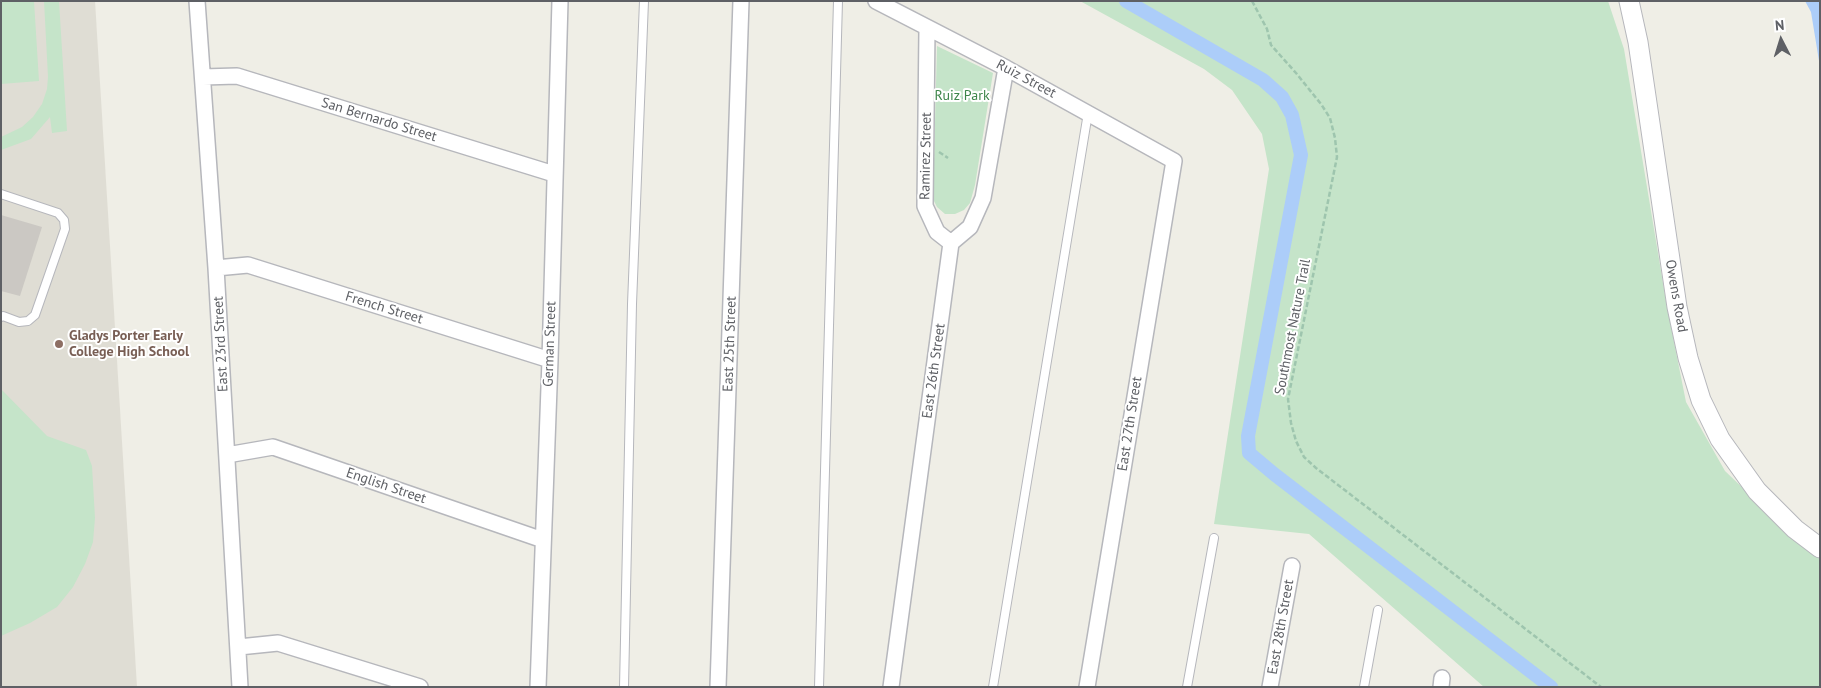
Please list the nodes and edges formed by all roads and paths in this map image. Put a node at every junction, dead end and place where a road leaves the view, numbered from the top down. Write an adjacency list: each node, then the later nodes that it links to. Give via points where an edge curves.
1 (197, 1): 11 (street, East 23rd Street)
2 (560, 1): 16 (street, German Street)
3 (644, 1): 32 (lane, via 632,304)
4 (742, 1): 33 (street, East 25th Street)
5 (838, 1): 34 (lane)
6 (876, 1): 9 (street, Ruiz Street)
7 (1252, 1): 41 (path, Southmost Nature Trail, via 1267,29 1271,45 1322,104 1335,138 1337,157 1288,399 1291,423 1304,457)
8 (1629, 1): 25 (street, Owens Road, via 1638,42 1677,306 1701,400 1720,440 1757,492 1795,530)
9 (927, 29): 10 (street, Ruiz Street); 13 (street, Ramirez Street)
10 (1006, 68): 14 (street, Ruiz Street); 18 (street, via 982,198 970,227)
11 (203, 77): 16 (street, San Bernardo Street, via 237,76); 19 (street, East 23rd Street)
12 (977, 99): 13 (path, via 944,96)
13 (926, 102): 18 (street, Ramirez Street, via 925,206 937,232)
14 (1088, 113): 15 (street, Ruiz Street); 36 (lane)
15 (1174, 160): 37 (street, East 27th Street)
16 (554, 174): 21 (street, German Street)
17 (1, 194): 20 (lane, via 58,213 64,220 65,229 35,315 28,321 19,322)
18 (951, 243): 35 (street, East 26th Street)
19 (216, 268): 21 (street, French Street, via 248,265); 22 (street, East 23rd Street)
20 (2, 316)
21 (550, 360): 24 (street, German Street)
22 (227, 455): 24 (street, English Street, via 273,448); 28 (street, East 23rd Street)
23 (1214, 538): 38 (lane)
24 (543, 540): 31 (street, German Street)
25 (1820, 548)
26 (1292, 566): 39 (street, East 28th Street)
27 (1378, 610): 40 (lane)
28 (239, 647): 29 (street, East 23rd Street); 30 (street, via 278,643)
29 (240, 687)
30 (420, 687)
31 (538, 687)
32 (624, 687)
33 (718, 687)
34 (819, 687)
35 (890, 687)
36 (993, 687)
37 (1087, 687)
38 (1187, 687)
39 (1270, 687)
40 (1364, 687)
41 (1601, 687)

